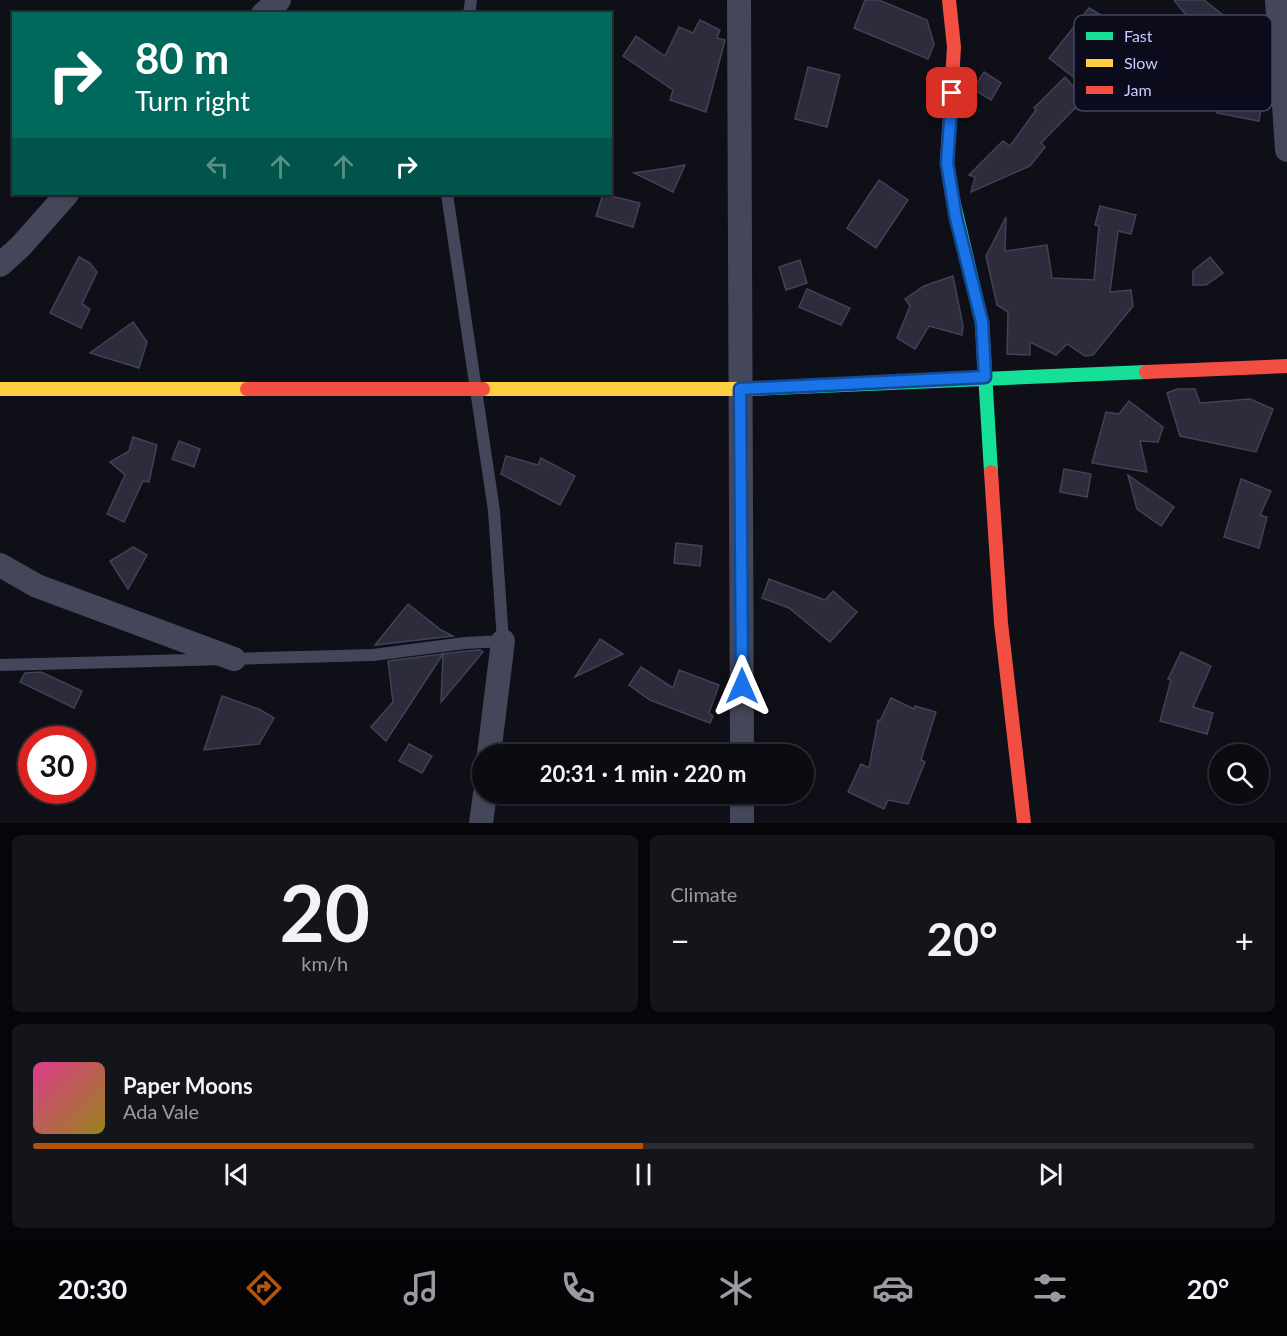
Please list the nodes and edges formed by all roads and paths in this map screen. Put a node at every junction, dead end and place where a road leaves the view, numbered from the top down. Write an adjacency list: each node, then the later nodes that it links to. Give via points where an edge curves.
1 (279, 0): 5 (street)
2 (739, 0): 14 (street)
3 (948, 0): 11 (street, via 954,47 947,163 956,218 982,322)
4 (1277, 0): 6 (street)
5 (265, 12)
6 (1287, 150)
7 (66, 195): 9 (street)
8 (447, 195): 13 (lane)
9 (0, 265)
10 (1287, 366): 11 (street)
11 (985, 377): 14 (street); 25 (street, via 1000,623)
12 (0, 389): 13 (street)
13 (474, 389): 14 (street); 16 (lane, via 494,511)
14 (740, 389): 20 (street)
15 (0, 565): 17 (street, via 37,586)
16 (503, 641): 17 (lane, via 374,656); 19 (street)
17 (234, 658): 18 (lane)
18 (0, 665)
19 (490, 744)
20 (742, 744)
21 (484, 804): 23 (street)
22 (742, 804): 24 (street)
23 (481, 823)
24 (742, 823)
25 (1024, 823)

